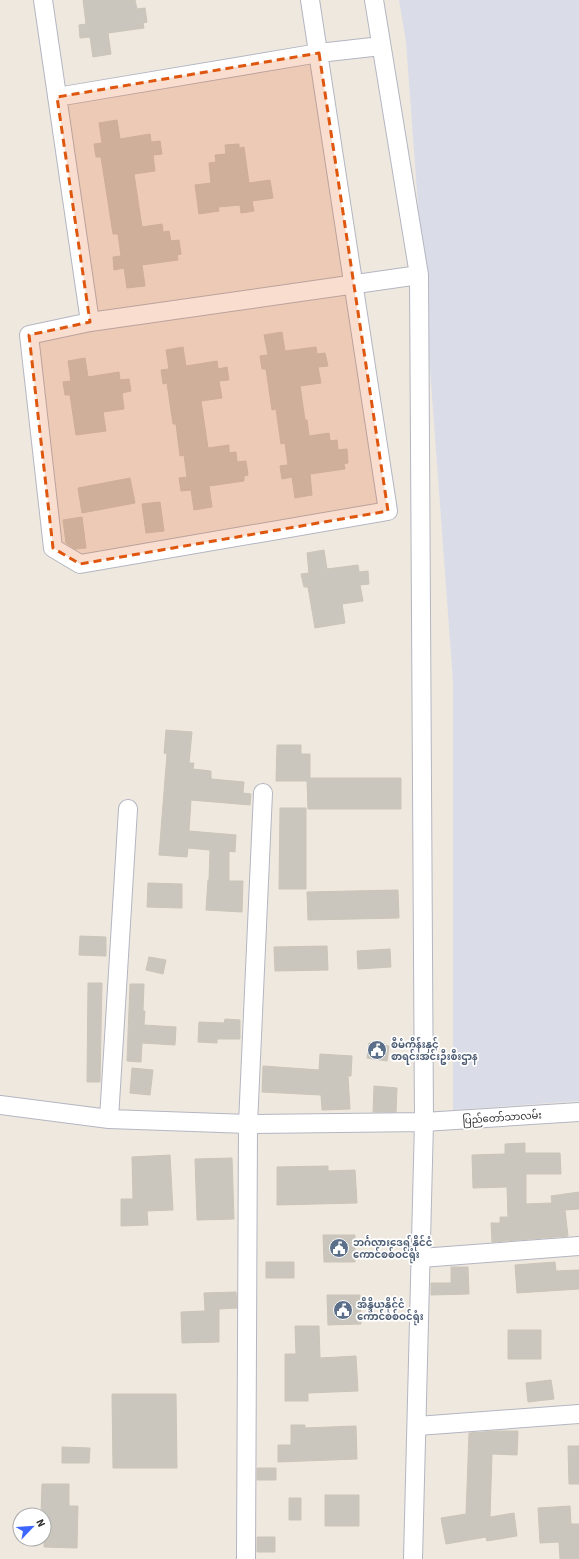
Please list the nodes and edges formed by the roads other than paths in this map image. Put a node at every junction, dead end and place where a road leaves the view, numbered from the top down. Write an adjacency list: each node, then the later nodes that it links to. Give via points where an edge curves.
1 (42, 0): 6 (street)
2 (310, 0): 5 (street)
3 (374, 0): 4 (street)
4 (381, 46): 5 (street); 7 (street)
5 (318, 54): 6 (street); 8 (street)
6 (57, 97): 9 (street)
7 (419, 275): 8 (street); 15 (street)
8 (353, 284): 9 (street); 9 (street, via 388,511 80,564 53,548 29,335)
9 (90, 322)
10 (263, 793): 16 (street)
11 (128, 809): 14 (street)
12 (0, 1105): 14 (street, ပြည်တော်သာလမ်း)
13 (579, 1112): 15 (street, ပြည်တော်သာလမ်း)
14 (109, 1119): 16 (street, ပြည်တော်သာလမ်း)
15 (424, 1122): 16 (street, ပြည်တော်သာလမ်း); 18 (street)
16 (248, 1124): 21 (street)
17 (579, 1246): 18 (street)
18 (421, 1258): 20 (street)
19 (579, 1414): 20 (street)
20 (417, 1426): 22 (street)
21 (246, 1559)
22 (413, 1559)

